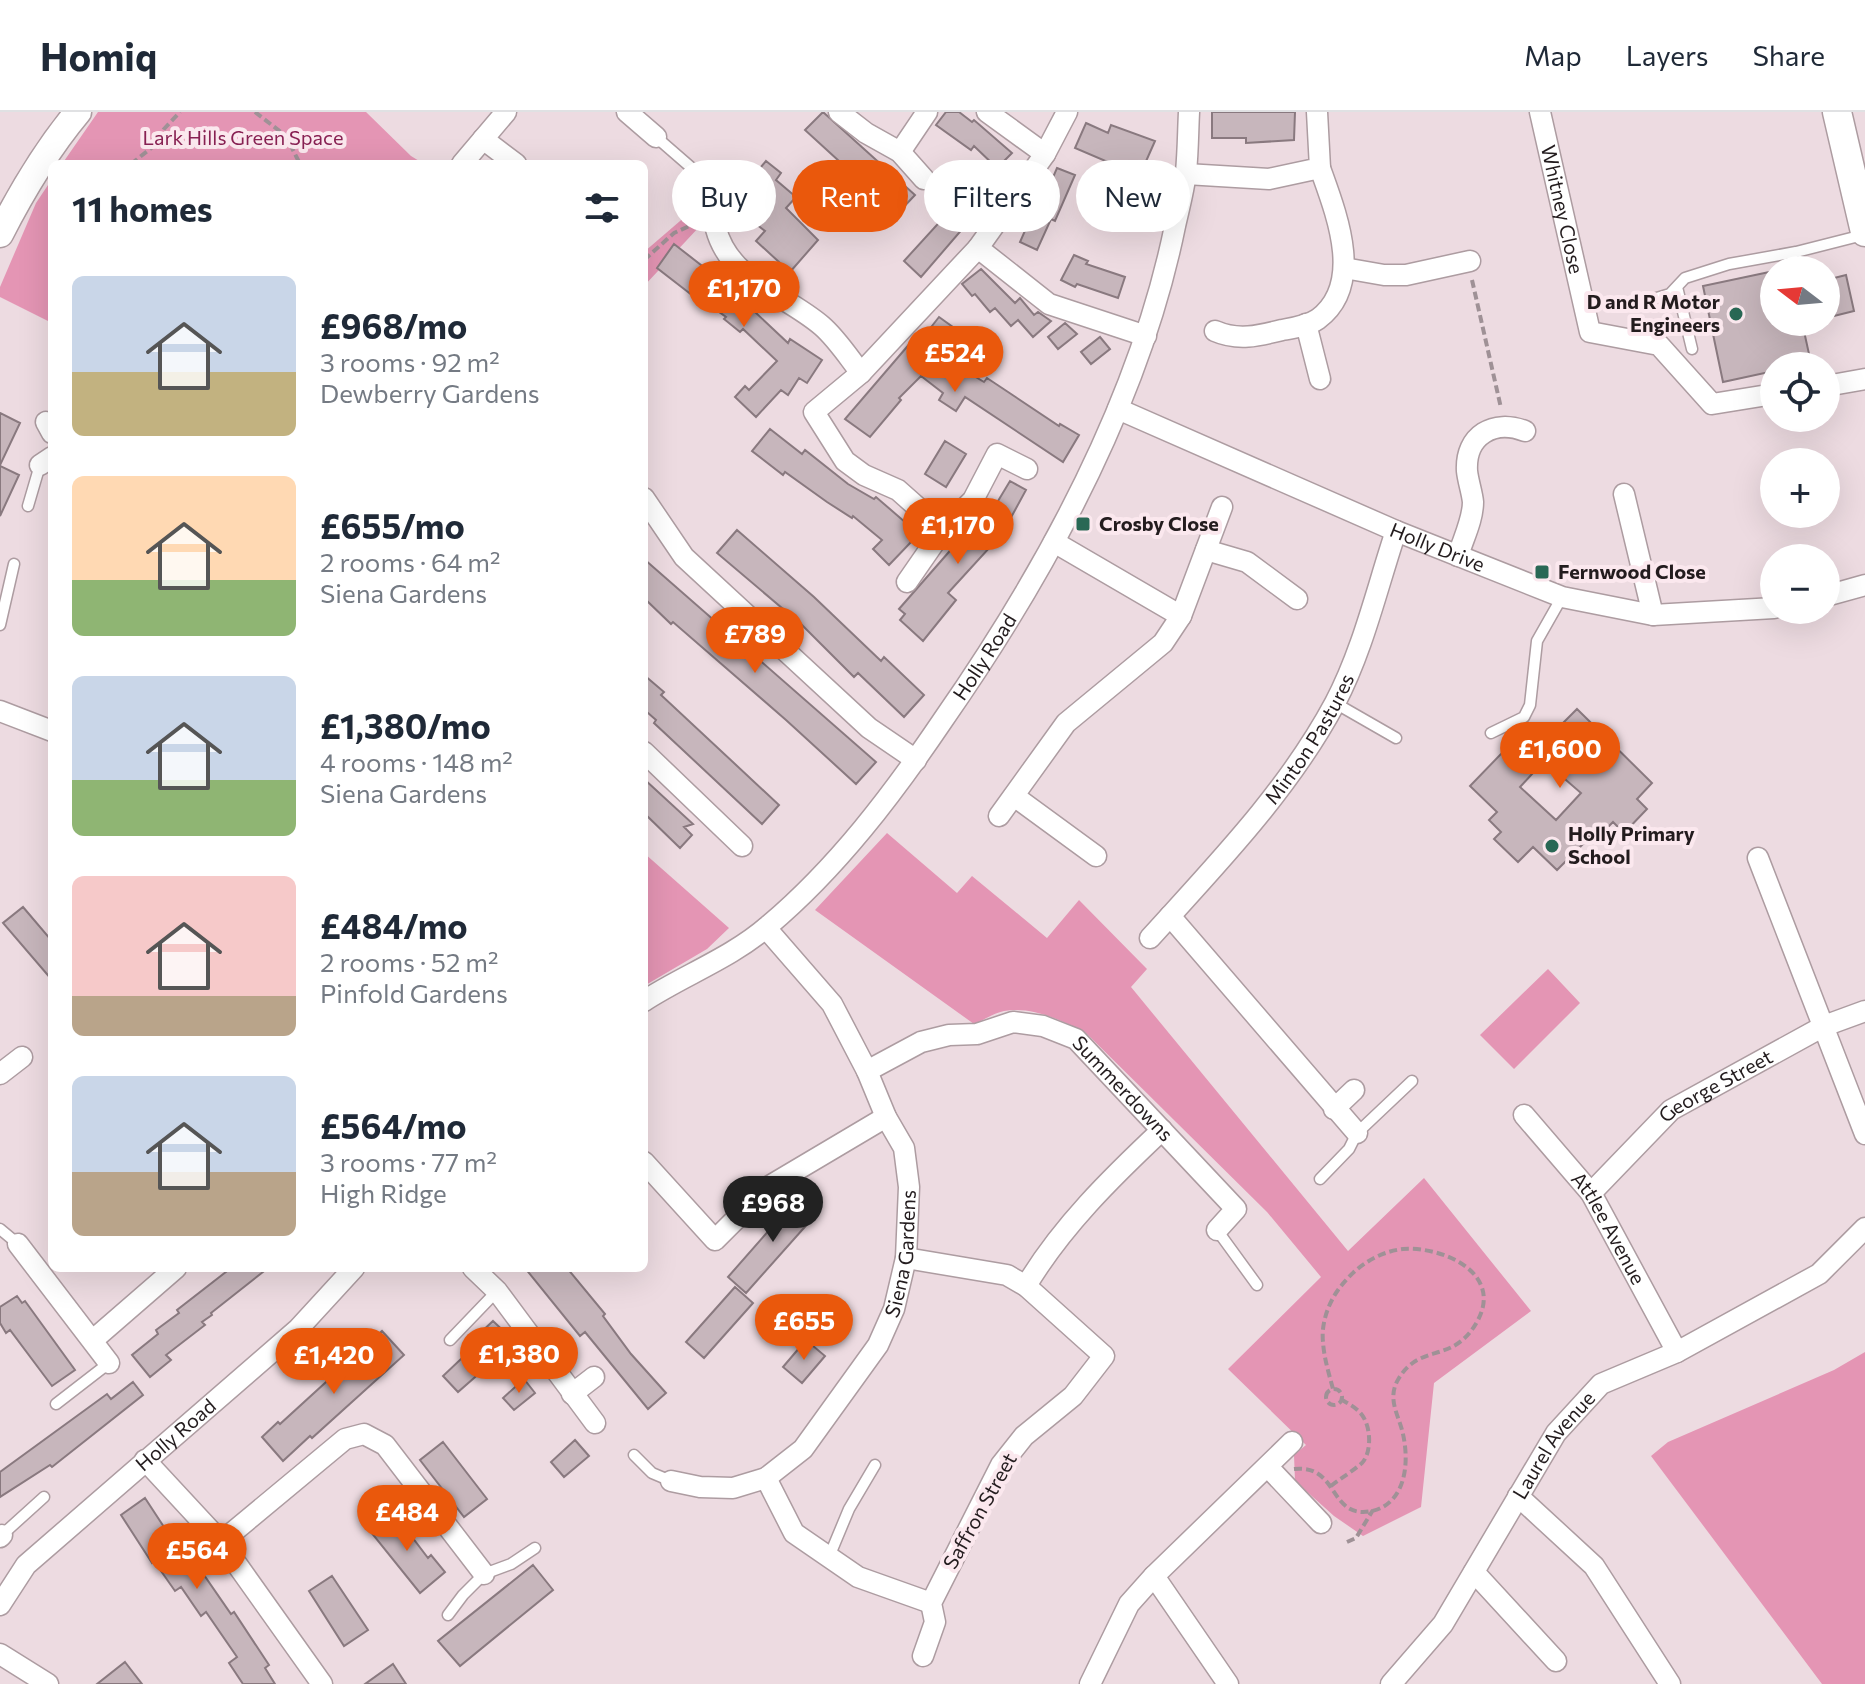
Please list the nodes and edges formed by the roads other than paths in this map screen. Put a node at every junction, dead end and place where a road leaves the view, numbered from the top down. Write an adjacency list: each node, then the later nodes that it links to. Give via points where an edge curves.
1 (78, 112): 26 (street, via 15,203)
2 (506, 112): 13 (street)
3 (627, 112): 12 (street)
4 (839, 112): 14 (street)
5 (927, 112): 14 (street)
6 (987, 112): 15 (street)
7 (1067, 112): 15 (street)
8 (1189, 112): 19 (street, Holly Road)
9 (1317, 112): 20 (street)
10 (1540, 112): 40 (street, Whitney Close, via 1590,332 1659,345 1712,404)
11 (1837, 112): 25 (main road)
12 (656, 137): 18 (lane)
13 (483, 139): 16 (street); 17 (street)
14 (900, 152): 22 (street)
15 (1045, 154): 27 (street)
16 (465, 160)
17 (511, 160)
18 (682, 160)
19 (1187, 160)
20 (1320, 168): 21 (street, via 1269,179); 29 (street, via 1341,235)
21 (1190, 174)
22 (924, 179)
23 (717, 232): 36 (street, via 721,246 755,284 824,328)
24 (1174, 232): 34 (street, Holly Road)
25 (1865, 233): 30 (lane, via 1729,264 1685,278)
26 (0, 234)
27 (978, 248): 34 (street, via 1049,304); 36 (street)
28 (1469, 261): 29 (street, via 1406,275)
29 (1344, 268): 32 (street, via 1335,302)
30 (1677, 287): 31 (lane); 35 (lane)
31 (1640, 303)
32 (1306, 324): 33 (street, via 1251,338); 37 (street)
33 (1215, 331)
34 (1146, 336): 41 (street, Holly Road)
35 (1692, 349)
36 (861, 373): 49 (street, via 814,412 845,461 898,490)
37 (1320, 379)
38 (1865, 379): 39 (street)
39 (1840, 383)
40 (1760, 396)
41 (1118, 409): 50 (street, Holly Drive); 51 (street, Holly Road)
42 (1515, 428): 53 (street, via 1489,429 1469,451 1473,501)
43 (46, 461): 47 (lane)
44 (1027, 469): 49 (street, via 997,454 973,500)
45 (1624, 494): 61 (street)
46 (648, 504): 70 (street, via 684,557 869,728)
47 (28, 506)
48 (1222, 507): 52 (street)
49 (943, 530): 55 (street)
50 (1396, 531): 53 (street, Holly Drive); 64 (street, Minton Pastures)
51 (1054, 542): 62 (street); 70 (street, Holly Road, via 986,658)
52 (1206, 550): 59 (street, via 1247,562); 62 (street)
53 (1458, 556): 58 (street, Holly Drive)
54 (14, 564): 63 (lane)
55 (907, 582)
56 (1865, 585): 57 (street)
57 (1840, 592)
58 (1562, 597): 61 (street, Holly Drive); 67 (lane, via 1537,641 1524,717)
59 (1297, 599)
60 (1760, 609): 61 (street, Holly Drive)
61 (1653, 615)
62 (1181, 616): 71 (street, via 1163,643 1066,723)
63 (0, 625)
64 (1335, 703): 68 (lane); 76 (street, Minton Pastures, via 1274,798)
65 (0, 711): 66 (street)
66 (48, 729)
67 (1491, 733)
68 (1396, 738)
69 (648, 756): 73 (street)
70 (916, 760): 77 (street, Holly Road, via 847,846)
71 (1014, 796): 72 (street); 74 (street)
72 (999, 816)
73 (742, 846)
74 (1096, 856)
75 (1758, 858): 81 (street)
76 (1170, 916): 78 (street, Minton Pastures); 87 (street)
77 (766, 928): 79 (street, Holly Road); 83 (street, Siena Gardens, via 832,1004)
78 (1150, 938)
79 (648, 999)
80 (1865, 1011): 81 (street, George Street)
81 (1824, 1026): 92 (street); 95 (street, George Street, via 1671,1110)
82 (22, 1057): 84 (street)
83 (867, 1071): 89 (street, Siena Gardens); 90 (street, Summerdowns, via 921,1042 977,1034 1013,1022 1043,1026 1076,1039)
84 (0, 1074)
85 (1412, 1081): 91 (lane)
86 (1354, 1090): 87 (street)
87 (1334, 1109): 91 (street)
88 (1524, 1115): 95 (street, Attlee Avenue)
89 (886, 1117): 94 (street, via 768,1187 715,1240); 100 (street, Siena Gardens, via 906,1161)
90 (1162, 1130): 98 (street, Summerdowns, via 1236,1209); 105 (street, via 1065,1230)
91 (1357, 1133): 93 (lane)
92 (1865, 1134)
93 (1320, 1179)
94 (651, 1184)
95 (1591, 1193): 109 (street, Attlee Avenue)
96 (1865, 1228): 109 (street, Laurel Avenue, via 1819,1274)
97 (0, 1229): 99 (lane)
98 (1217, 1230): 104 (lane)
99 (18, 1244): 107 (street)
100 (906, 1258): 105 (street, via 1007,1275); 120 (street, Siena Gardens, via 894,1309 878,1345 803,1449)
101 (171, 1272): 107 (street)
102 (350, 1272): 117 (street, Holly Road, via 298,1329)
103 (477, 1272): 106 (street)
104 (1257, 1285)
105 (1026, 1286): 132 (street, Saffron Street, via 1104,1356 1073,1396 1024,1436 1001,1465)
106 (497, 1291): 108 (lane); 112 (street)
107 (93, 1340): 110 (street)
108 (450, 1340)
109 (1677, 1352): 122 (street, Laurel Avenue, via 1601,1384 1556,1433)
110 (109, 1363): 113 (lane)
111 (594, 1377): 112 (street)
112 (572, 1394): 114 (street)
113 (56, 1404)
114 (595, 1423)
115 (1292, 1442): 119 (street)
116 (634, 1455): 121 (lane, via 652,1473)
117 (145, 1460): 126 (street); 133 (street, Holly Road, via 26,1565)
118 (875, 1465): 128 (lane)
119 (1270, 1469): 124 (street); 131 (street)
120 (766, 1478): 121 (street, Siena Gardens, via 733,1488); 128 (street, via 794,1533)
121 (671, 1481)
122 (1518, 1496): 129 (street, Laurel Avenue); 143 (street, via 1594,1566)
123 (44, 1497): 125 (lane)
124 (1321, 1523)
125 (1, 1536)
126 (221, 1542): 130 (street, via 345,1439 364,1434 385,1445); 139 (street)
127 (535, 1548): 130 (lane)
128 (829, 1557): 132 (street, via 858,1577)
129 (1474, 1572): 137 (street); 142 (street, Laurel Avenue, via 1443,1624)
130 (484, 1574): 134 (lane)
131 (1154, 1576): 140 (street, via 1129,1604); 141 (street)
132 (931, 1603): 136 (street, Saffron Street, via 935,1622)
133 (0, 1605)
134 (448, 1615)
135 (0, 1654): 138 (street)
136 (923, 1656)
137 (1556, 1661)
138 (48, 1684)
139 (322, 1684)
140 (1090, 1684)
141 (1228, 1684)
142 (1391, 1684)
143 (1670, 1684)

